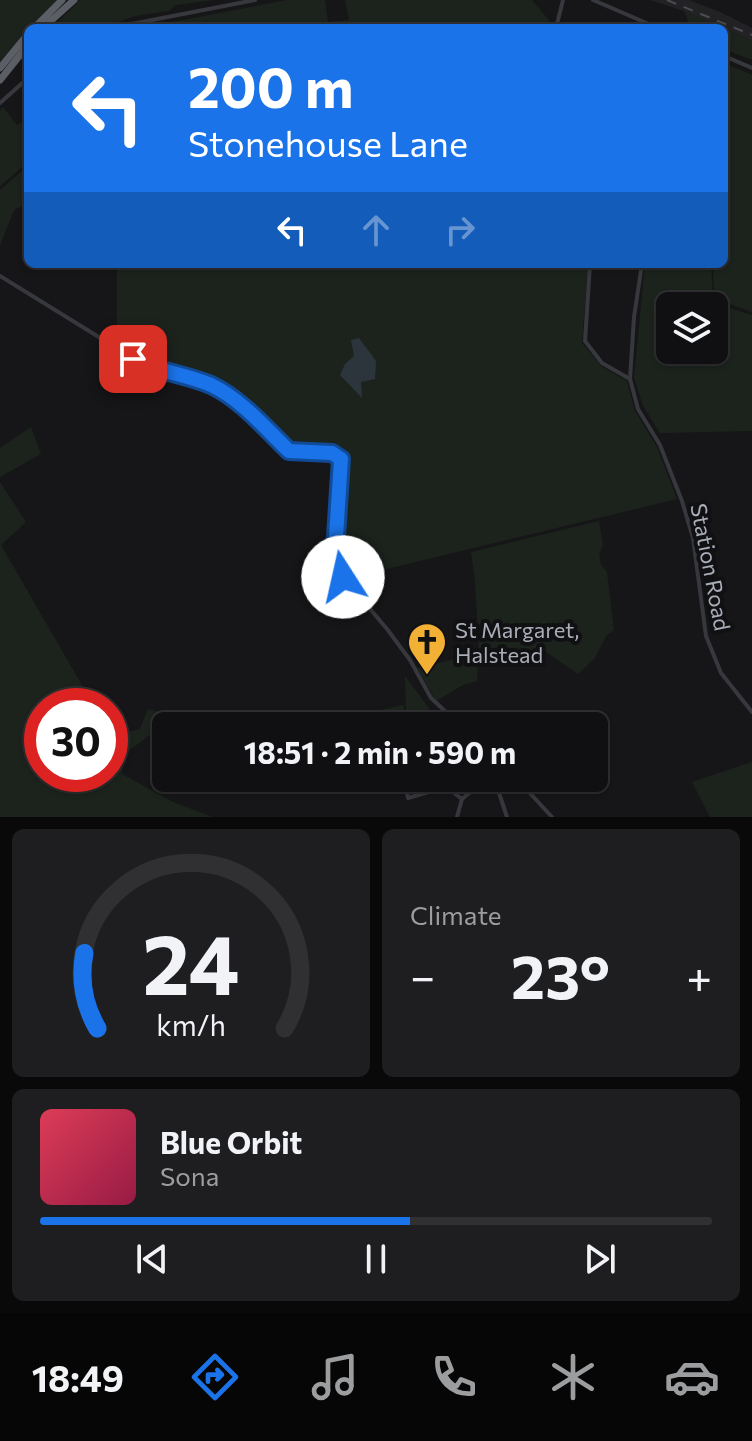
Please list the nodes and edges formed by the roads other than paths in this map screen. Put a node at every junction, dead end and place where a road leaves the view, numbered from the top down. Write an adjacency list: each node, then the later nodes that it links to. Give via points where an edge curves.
1 (62, 0): 6 (highway)
2 (74, 0): 7 (highway)
3 (255, 0): 8 (street)
4 (563, 0): 9 (street)
5 (593, 0): 10 (street)
6 (38, 24)
7 (47, 24)
8 (132, 24)
9 (557, 24)
10 (649, 24)
11 (24, 43): 14 (highway)
12 (24, 44): 16 (highway)
13 (728, 58): 15 (street)
14 (0, 68)
15 (752, 68)
16 (0, 80)
17 (24, 82): 18 (street)
18 (0, 103)
19 (590, 268): 22 (street, via 585,341 602,363)
20 (641, 268): 22 (street)
21 (0, 276): 23 (street, via 144,365 215,387 289,451 332,453 341,459 335,552 343,577)
22 (630, 379): 24 (street, Station Road, via 693,538 706,636 721,673)
23 (446, 712)
24 (752, 712)
25 (407, 792): 26 (street, via 408,798)
26 (432, 792)
27 (455, 792): 31 (street)
28 (469, 792): 31 (street)
29 (499, 792): 33 (street)
30 (529, 792): 34 (street)
31 (462, 799): 32 (street)
32 (457, 817)
33 (507, 817)
34 (552, 817)

